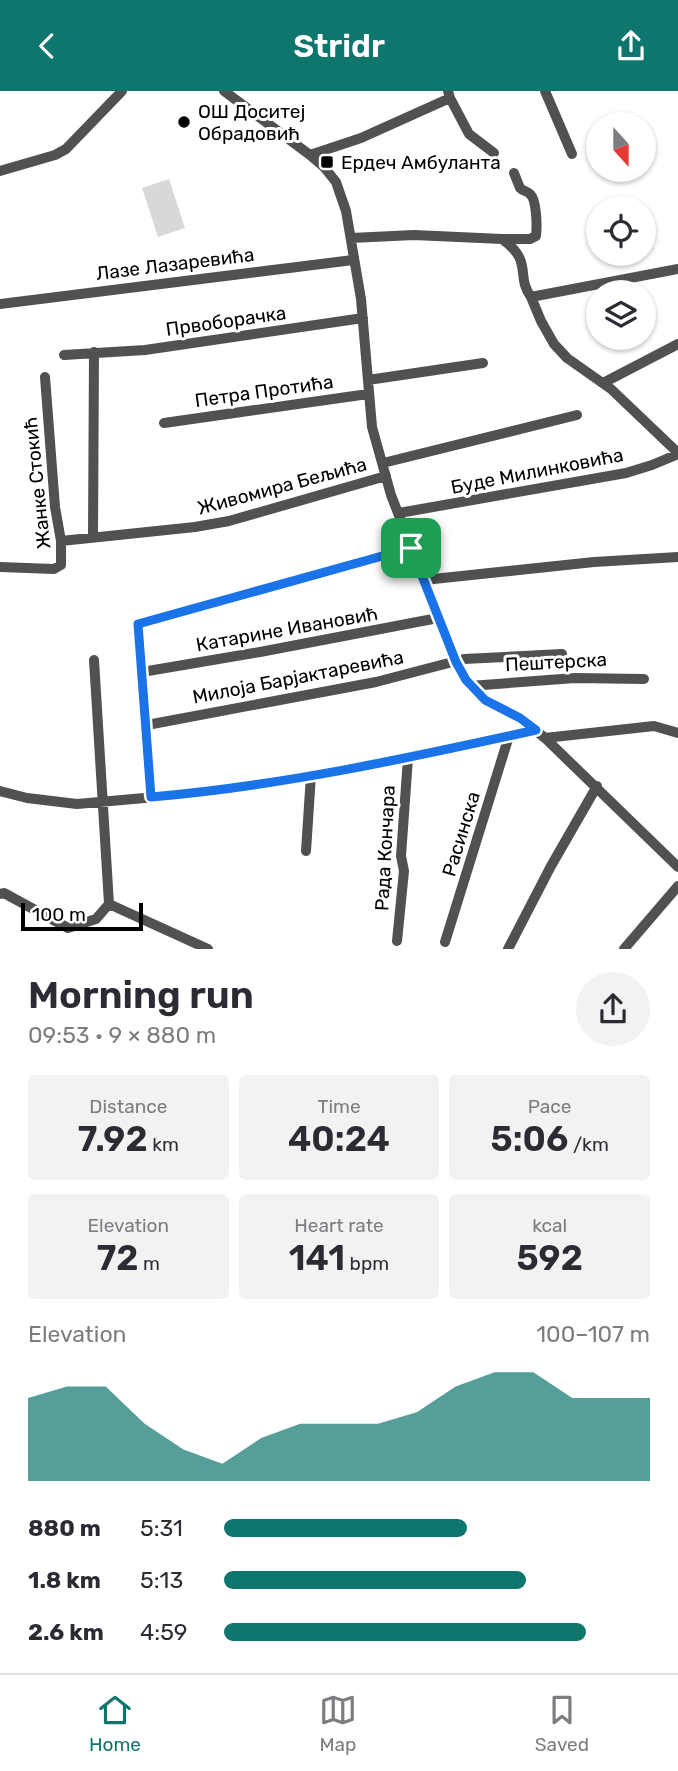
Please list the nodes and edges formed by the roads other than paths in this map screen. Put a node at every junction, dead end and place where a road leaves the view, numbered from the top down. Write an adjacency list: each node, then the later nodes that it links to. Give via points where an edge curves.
1 (122, 91): 9 (street, via 66,149)
2 (224, 91): 4 (street)
3 (545, 91): 7 (street)
4 (237, 94): 8 (street)
5 (449, 95): 6 (street, via 469,134); 8 (street, via 361,138)
6 (494, 153)
7 (572, 154)
8 (310, 155): 11 (street, via 336,182)
9 (0, 171)
10 (514, 173): 12 (street, via 520,188 532,197 536,236)
11 (351, 238): 12 (street); 13 (street)
12 (502, 239): 15 (street, via 520,256)
13 (353, 260): 16 (street, Лазе Лазаревића); 17 (street)
14 (678, 269): 15 (street)
15 (531, 297): 24 (street, via 554,344 578,368)
16 (0, 304)
17 (363, 318): 19 (street, Првоборачка, via 145,350); 23 (street)
18 (678, 344): 24 (street)
19 (94, 352): 20 (street, Првоборачка); 32 (street)
20 (64, 355)
21 (483, 363): 23 (street)
22 (44, 377): 33 (street, Жанке Стокић)
23 (368, 380): 25 (street)
24 (603, 383): 28 (street)
25 (368, 394): 27 (street, Петра Протића); 29 (street)
26 (577, 415): 29 (street)
27 (164, 423)
28 (678, 454): 31 (street, Буде Милинковића, via 626,473)
29 (383, 463): 30 (street)
30 (386, 476): 31 (street); 32 (street, Живомира Бељића, via 229,521)
31 (399, 513): 34 (street)
32 (93, 538): 33 (street, Живомира Бељића)
33 (61, 541): 36 (street, Жанке Стокић, via 59,568)
34 (411, 548): 37 (street); 42 (street, via 138,624)
35 (678, 557): 37 (street)
36 (0, 567)
37 (424, 580): 38 (street)
38 (438, 618): 41 (street); 42 (street, Катарине Ивановић)
39 (562, 654): 41 (street, Милоја Барјактаревића)
40 (94, 660): 55 (street)
41 (456, 662): 44 (street); 45 (street, Милоја Барјактаревића, via 376,682)
42 (142, 672): 45 (street)
43 (643, 678): 44 (street, Пештерска)
44 (470, 686): 46 (street)
45 (147, 725): 54 (street)
46 (536, 730): 48 (street); 49 (street)
47 (678, 733): 49 (street, via 654,726)
48 (509, 736): 50 (street); 62 (street, Расинска)
49 (545, 738): 52 (street)
50 (408, 758): 51 (street); 61 (street, Рада Кончара)
51 (311, 775): 54 (street); 56 (street)
52 (597, 786): 57 (street); 64 (street)
53 (0, 791): 55 (street, via 76,804)
54 (151, 797): 55 (street)
55 (102, 801): 60 (street)
56 (306, 851)
57 (678, 867)
58 (678, 886): 65 (street)
59 (0, 894): 60 (street, via 68,928 96,919)
60 (109, 904): 63 (street)
61 (397, 941)
62 (445, 942)
63 (208, 949)
64 (508, 949)
65 (624, 949)

